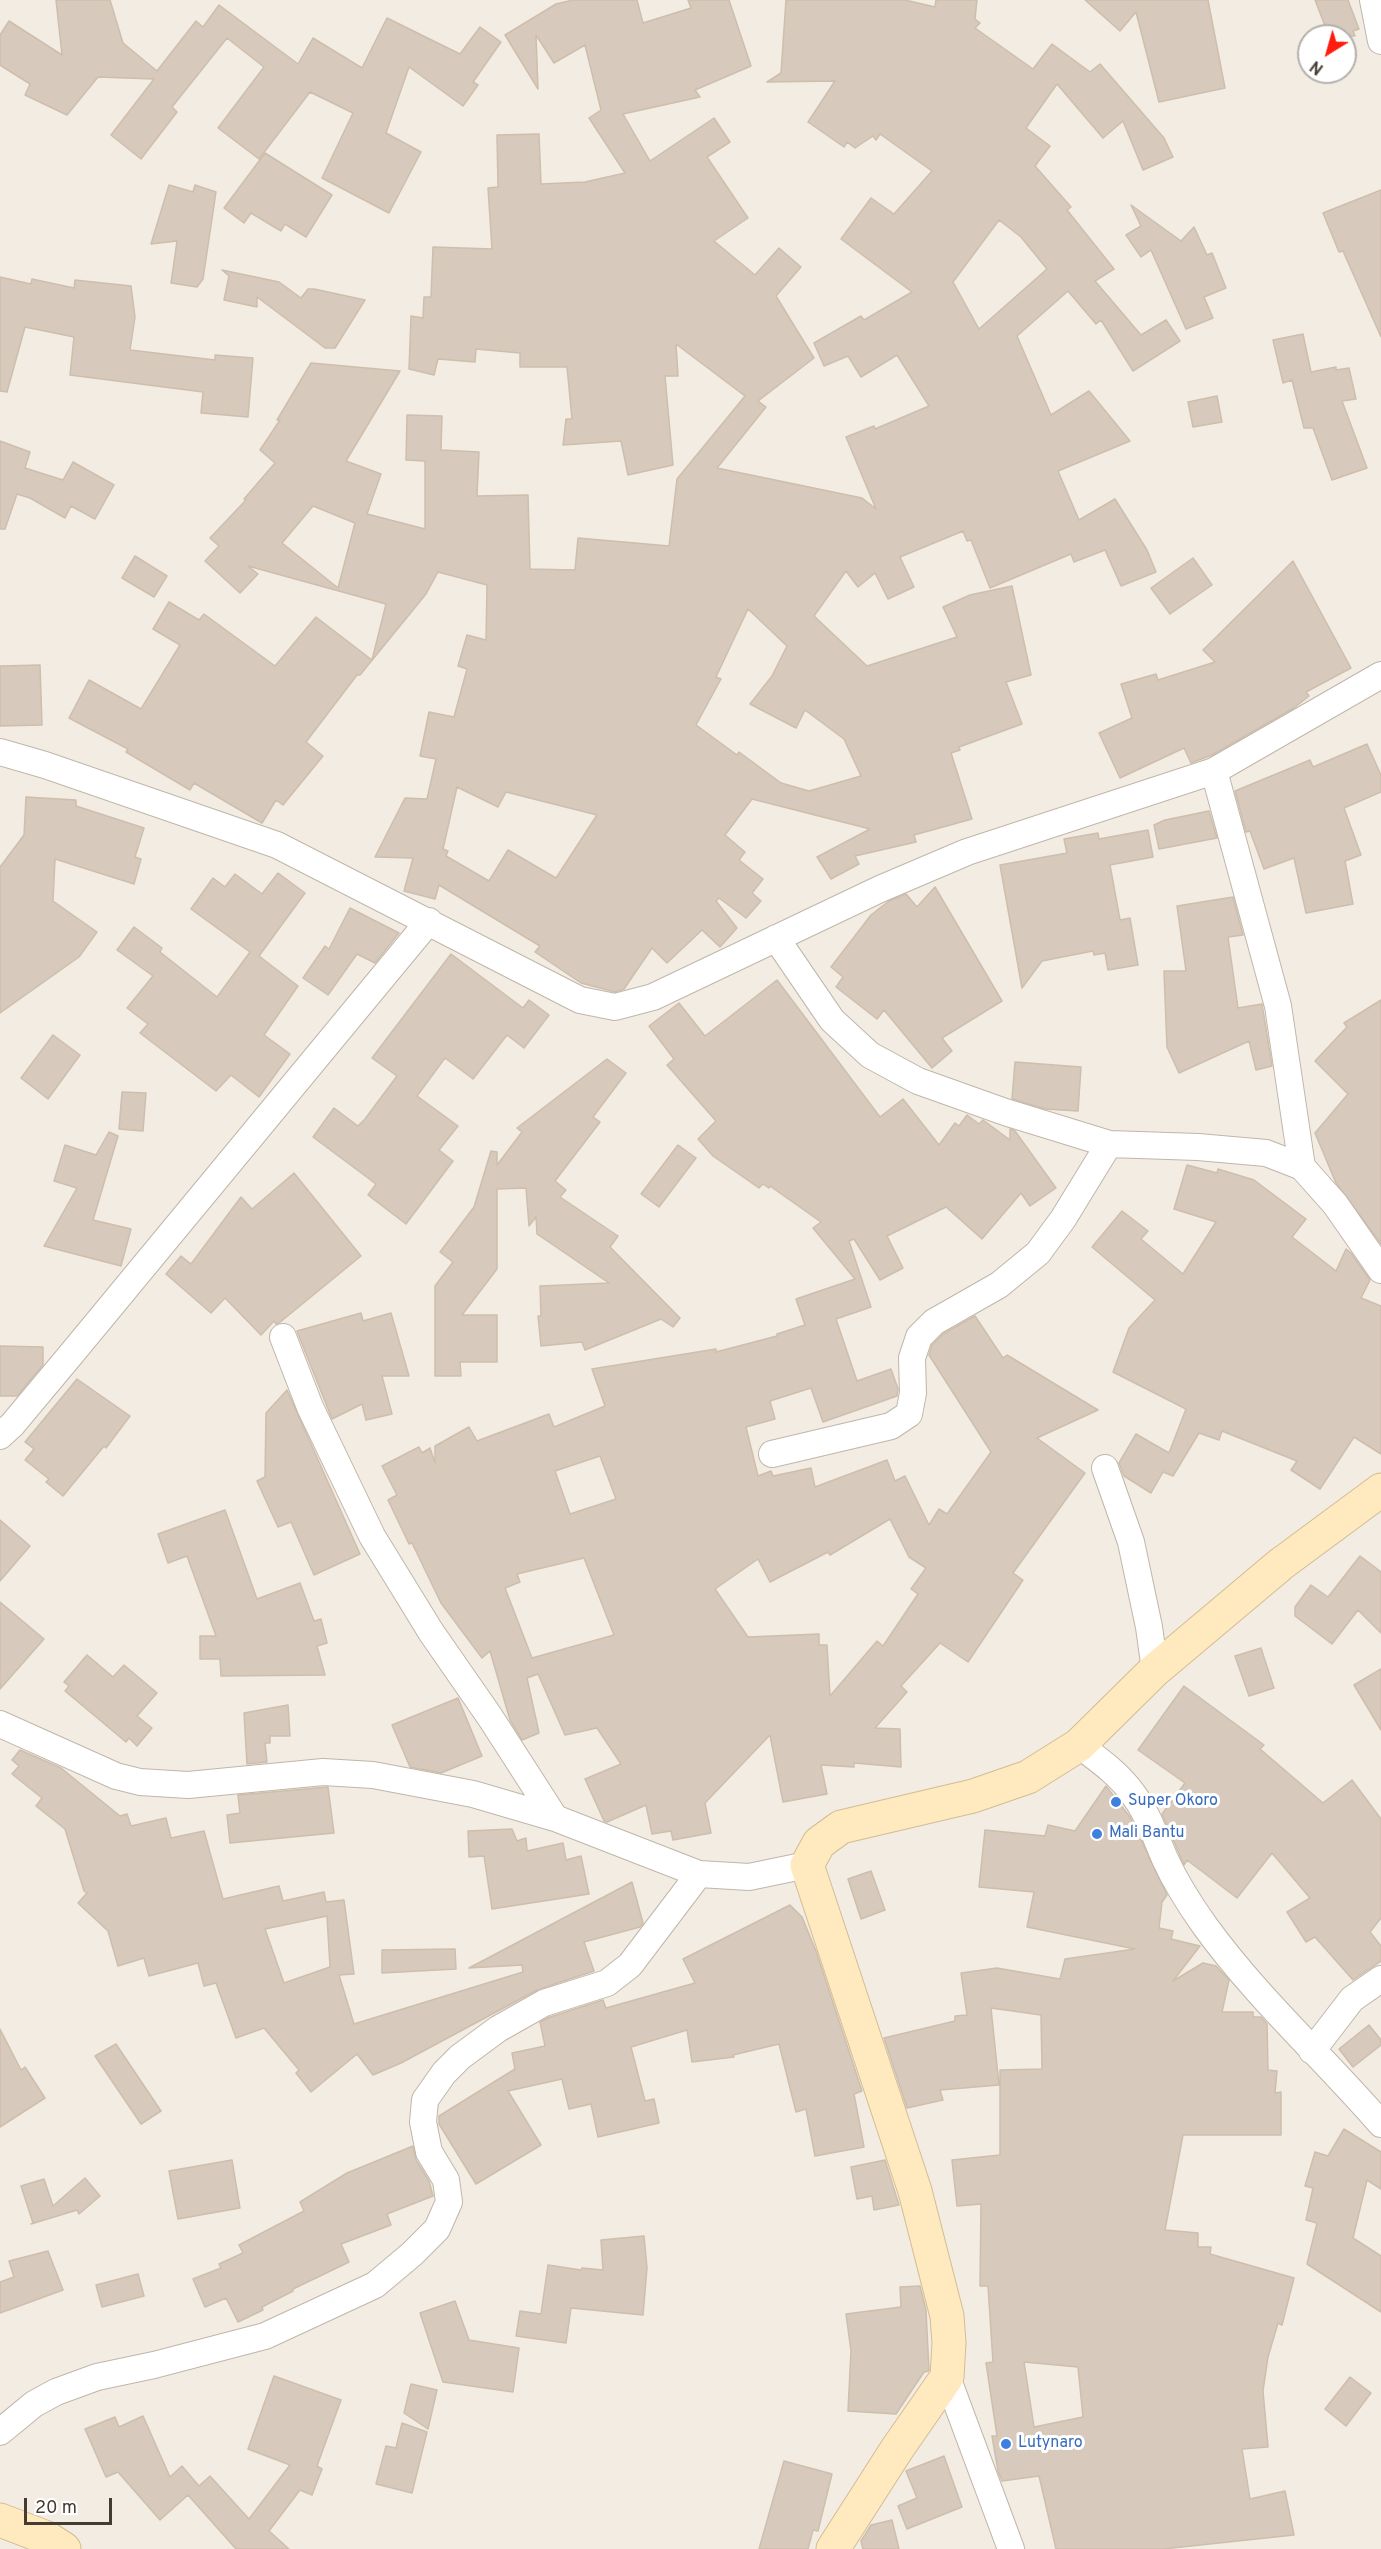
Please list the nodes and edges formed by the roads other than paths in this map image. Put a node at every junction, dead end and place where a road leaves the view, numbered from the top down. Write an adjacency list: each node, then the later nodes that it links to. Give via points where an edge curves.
1 (1373, 0): 2 (street)
2 (1381, 41)
3 (1381, 675): 5 (street)
4 (0, 752): 6 (street, via 277,845)
5 (1214, 771): 7 (street, via 967,852); 9 (street, via 1278,1006)
6 (429, 921): 7 (street, via 580,1000 615,1007 653,997); 12 (street)
7 (776, 938): 8 (street, via 832,1020 870,1055 918,1081)
8 (1109, 1144): 9 (street, via 1266,1153); 13 (street, via 1038,1253 999,1285 934,1322 919,1337 912,1358 909,1414 891,1426)
9 (1302, 1167): 10 (street, via 1335,1204)
10 (1381, 1270)
11 (283, 1337): 19 (street, via 310,1407 372,1536)
12 (0, 1436)
13 (772, 1454)
14 (1105, 1468): 16 (street, via 1131,1542)
15 (1381, 1490): 16 (main road, via 1281,1564)
16 (1155, 1670): 18 (main road)
17 (0, 1724): 19 (street, via 116,1776 140,1782 188,1785 323,1772 373,1775 473,1794)
18 (1079, 1745): 20 (main road, via 1028,1777 973,1796 841,1827 819,1843); 23 (street, via 1118,1775 1133,1793 1183,1892 1206,1927)
19 (555, 1818): 21 (street)
20 (807, 1865): 21 (street, via 748,1877); 25 (main road, via 915,2191 948,2316)
21 (699, 1874): 26 (street, via 630,1965 607,1983 544,2003 498,2029 444,2073 426,2100 423,2122 429,2152 446,2180 449,2202 437,2229 375,2285 265,2336 97,2377 56,2392 34,2404)
22 (1381, 1979): 23 (street, via 1352,1999)
23 (1312, 2051): 24 (street)
24 (1381, 2124)
25 (947, 2377): 29 (main road); 30 (street)
26 (0, 2432)
27 (0, 2520): 28 (main road, via 47,2538)
28 (64, 2549)
29 (833, 2549)
30 (1011, 2549)

